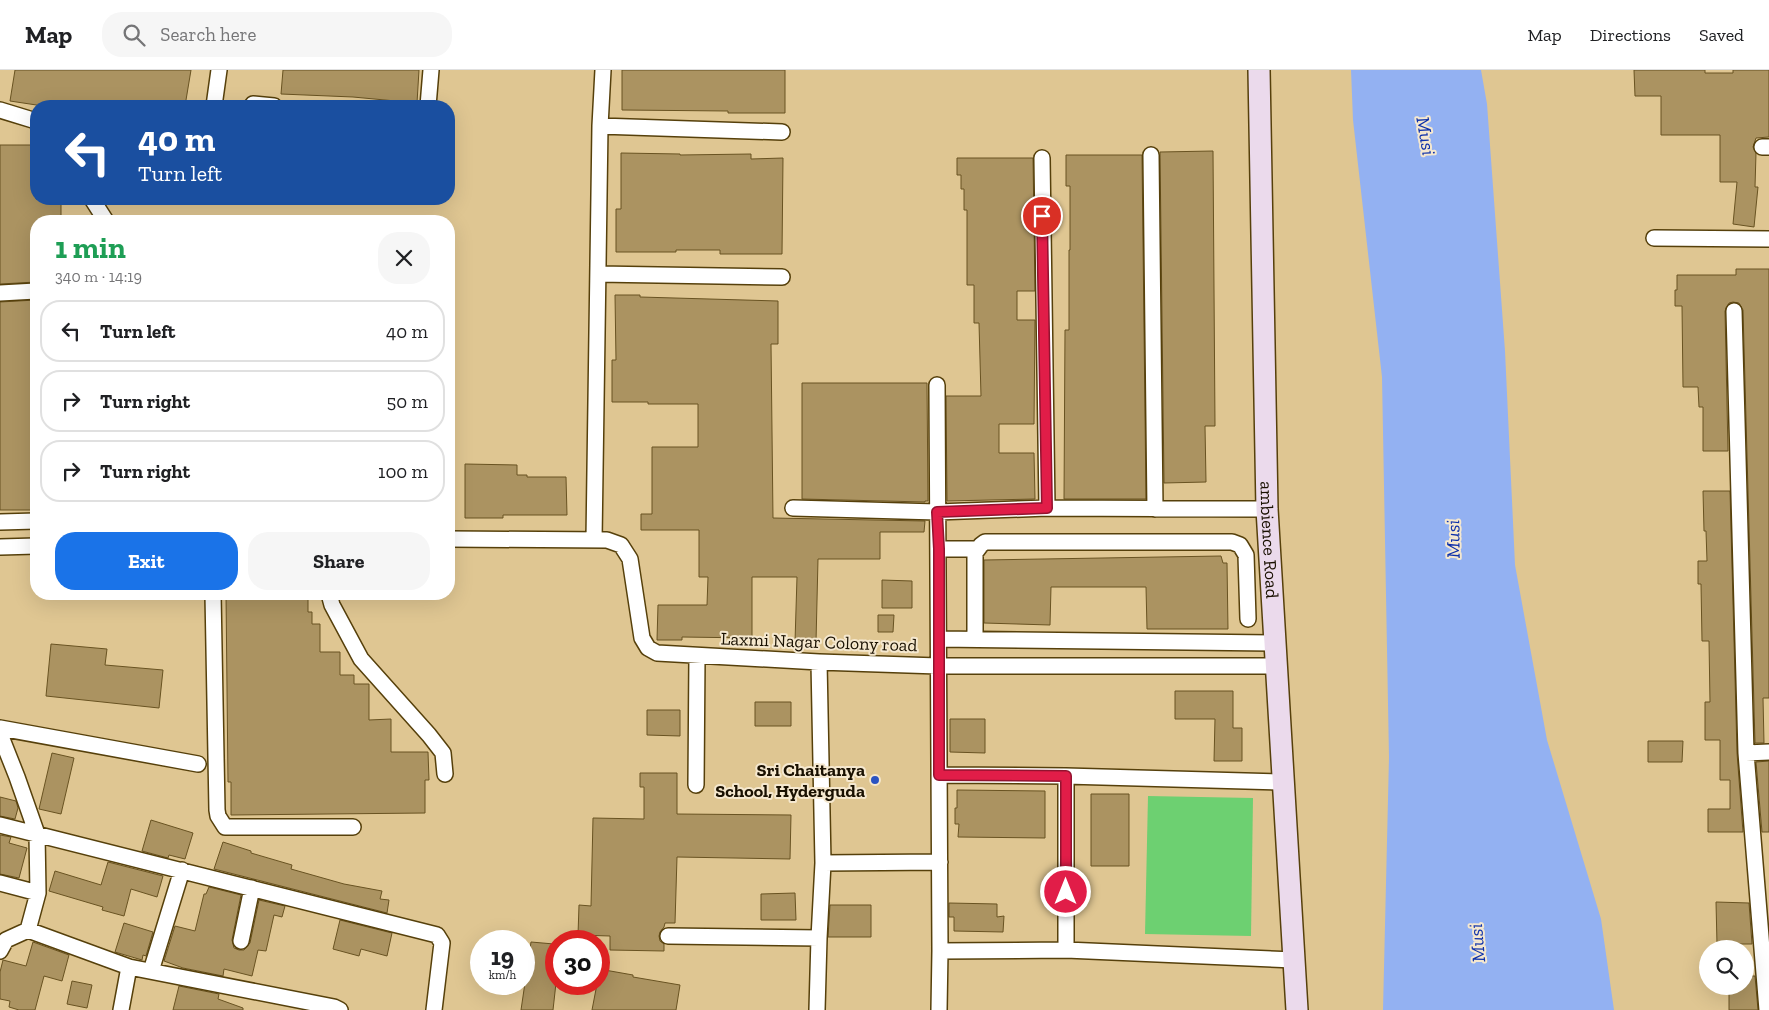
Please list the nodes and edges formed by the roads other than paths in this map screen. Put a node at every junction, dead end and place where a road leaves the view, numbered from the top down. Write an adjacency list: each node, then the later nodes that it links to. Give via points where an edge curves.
1 (220, 70): 5 (street)
2 (431, 70): 6 (street)
3 (603, 70): 9 (street)
4 (1258, 70): 24 (street, ambience Road)
5 (215, 100)
6 (428, 100)
7 (0, 110): 8 (street)
8 (30, 119)
9 (600, 126): 10 (street); 15 (street)
10 (782, 132)
11 (1151, 154): 23 (street)
12 (1042, 158): 22 (street)
13 (1654, 238): 14 (street)
14 (1769, 238)
15 (598, 274): 16 (street); 29 (street)
16 (782, 276)
17 (30, 291): 18 (street)
18 (0, 293)
19 (1734, 311): 47 (street)
20 (937, 385): 25 (street)
21 (793, 508): 25 (street)
22 (1047, 508): 23 (street); 25 (street)
23 (1155, 509): 24 (street)
24 (1267, 509): 39 (street, ambience Road)
25 (937, 512): 32 (street)
26 (30, 521): 27 (street)
27 (0, 522)
28 (455, 540): 29 (street, Laxmi Nagar Colony road)
29 (594, 540): 40 (street, Laxmi Nagar Colony road, via 608,540 621,545 630,559 642,638 648,648 658,653)
30 (30, 546): 31 (street)
31 (0, 547)
32 (939, 549): 33 (street); 37 (street)
33 (977, 549): 36 (street, via 985,542 1232,542 1240,545 1246,554); 38 (street)
34 (213, 600): 55 (street, via 217,810 221,822 226,827)
35 (331, 600): 49 (street, via 361,660 442,753)
36 (1248, 619)
37 (939, 639): 38 (street); 42 (street)
38 (975, 639): 39 (street)
39 (1275, 643): 43 (street, ambience Road)
40 (697, 656): 41 (street, Laxmi Nagar Colony road); 53 (street)
41 (818, 662): 42 (street, Laxmi Nagar Colony road); 58 (street)
42 (938, 666): 43 (street, Laxmi Nagar Colony road); 50 (street)
43 (1276, 666): 52 (street, ambience Road)
44 (0, 728): 48 (street)
45 (0, 734): 56 (street)
46 (1769, 752): 47 (street)
47 (1746, 753): 79 (street)
48 (198, 764)
49 (445, 774)
50 (939, 775): 51 (street); 57 (street)
51 (1066, 776): 52 (street); 67 (street)
52 (1283, 782): 70 (street, ambience Road)
53 (696, 785)
54 (0, 825): 56 (street)
55 (353, 827)
56 (37, 834): 59 (street); 62 (street)
57 (940, 862): 58 (street); 69 (street)
58 (822, 863): 65 (street)
59 (182, 870): 61 (street); 72 (street)
60 (0, 883): 62 (street)
61 (252, 888): 66 (street); 75 (street, via 437,935 442,943)
62 (38, 894): 63 (street)
63 (28, 930): 68 (street, via 6,940); 71 (street)
64 (668, 936): 65 (street)
65 (819, 938): 76 (street)
66 (240, 941)
67 (1066, 950): 69 (street); 70 (street)
68 (0, 951)
69 (940, 951): 77 (street)
70 (1294, 960): 78 (street, ambience Road)
71 (129, 968): 72 (street); 73 (street)
72 (151, 971): 74 (street)
73 (121, 1010)
74 (340, 1010)
75 (434, 1010)
76 (817, 1010)
77 (939, 1010)
78 (1297, 1010)
79 (1766, 1010)

